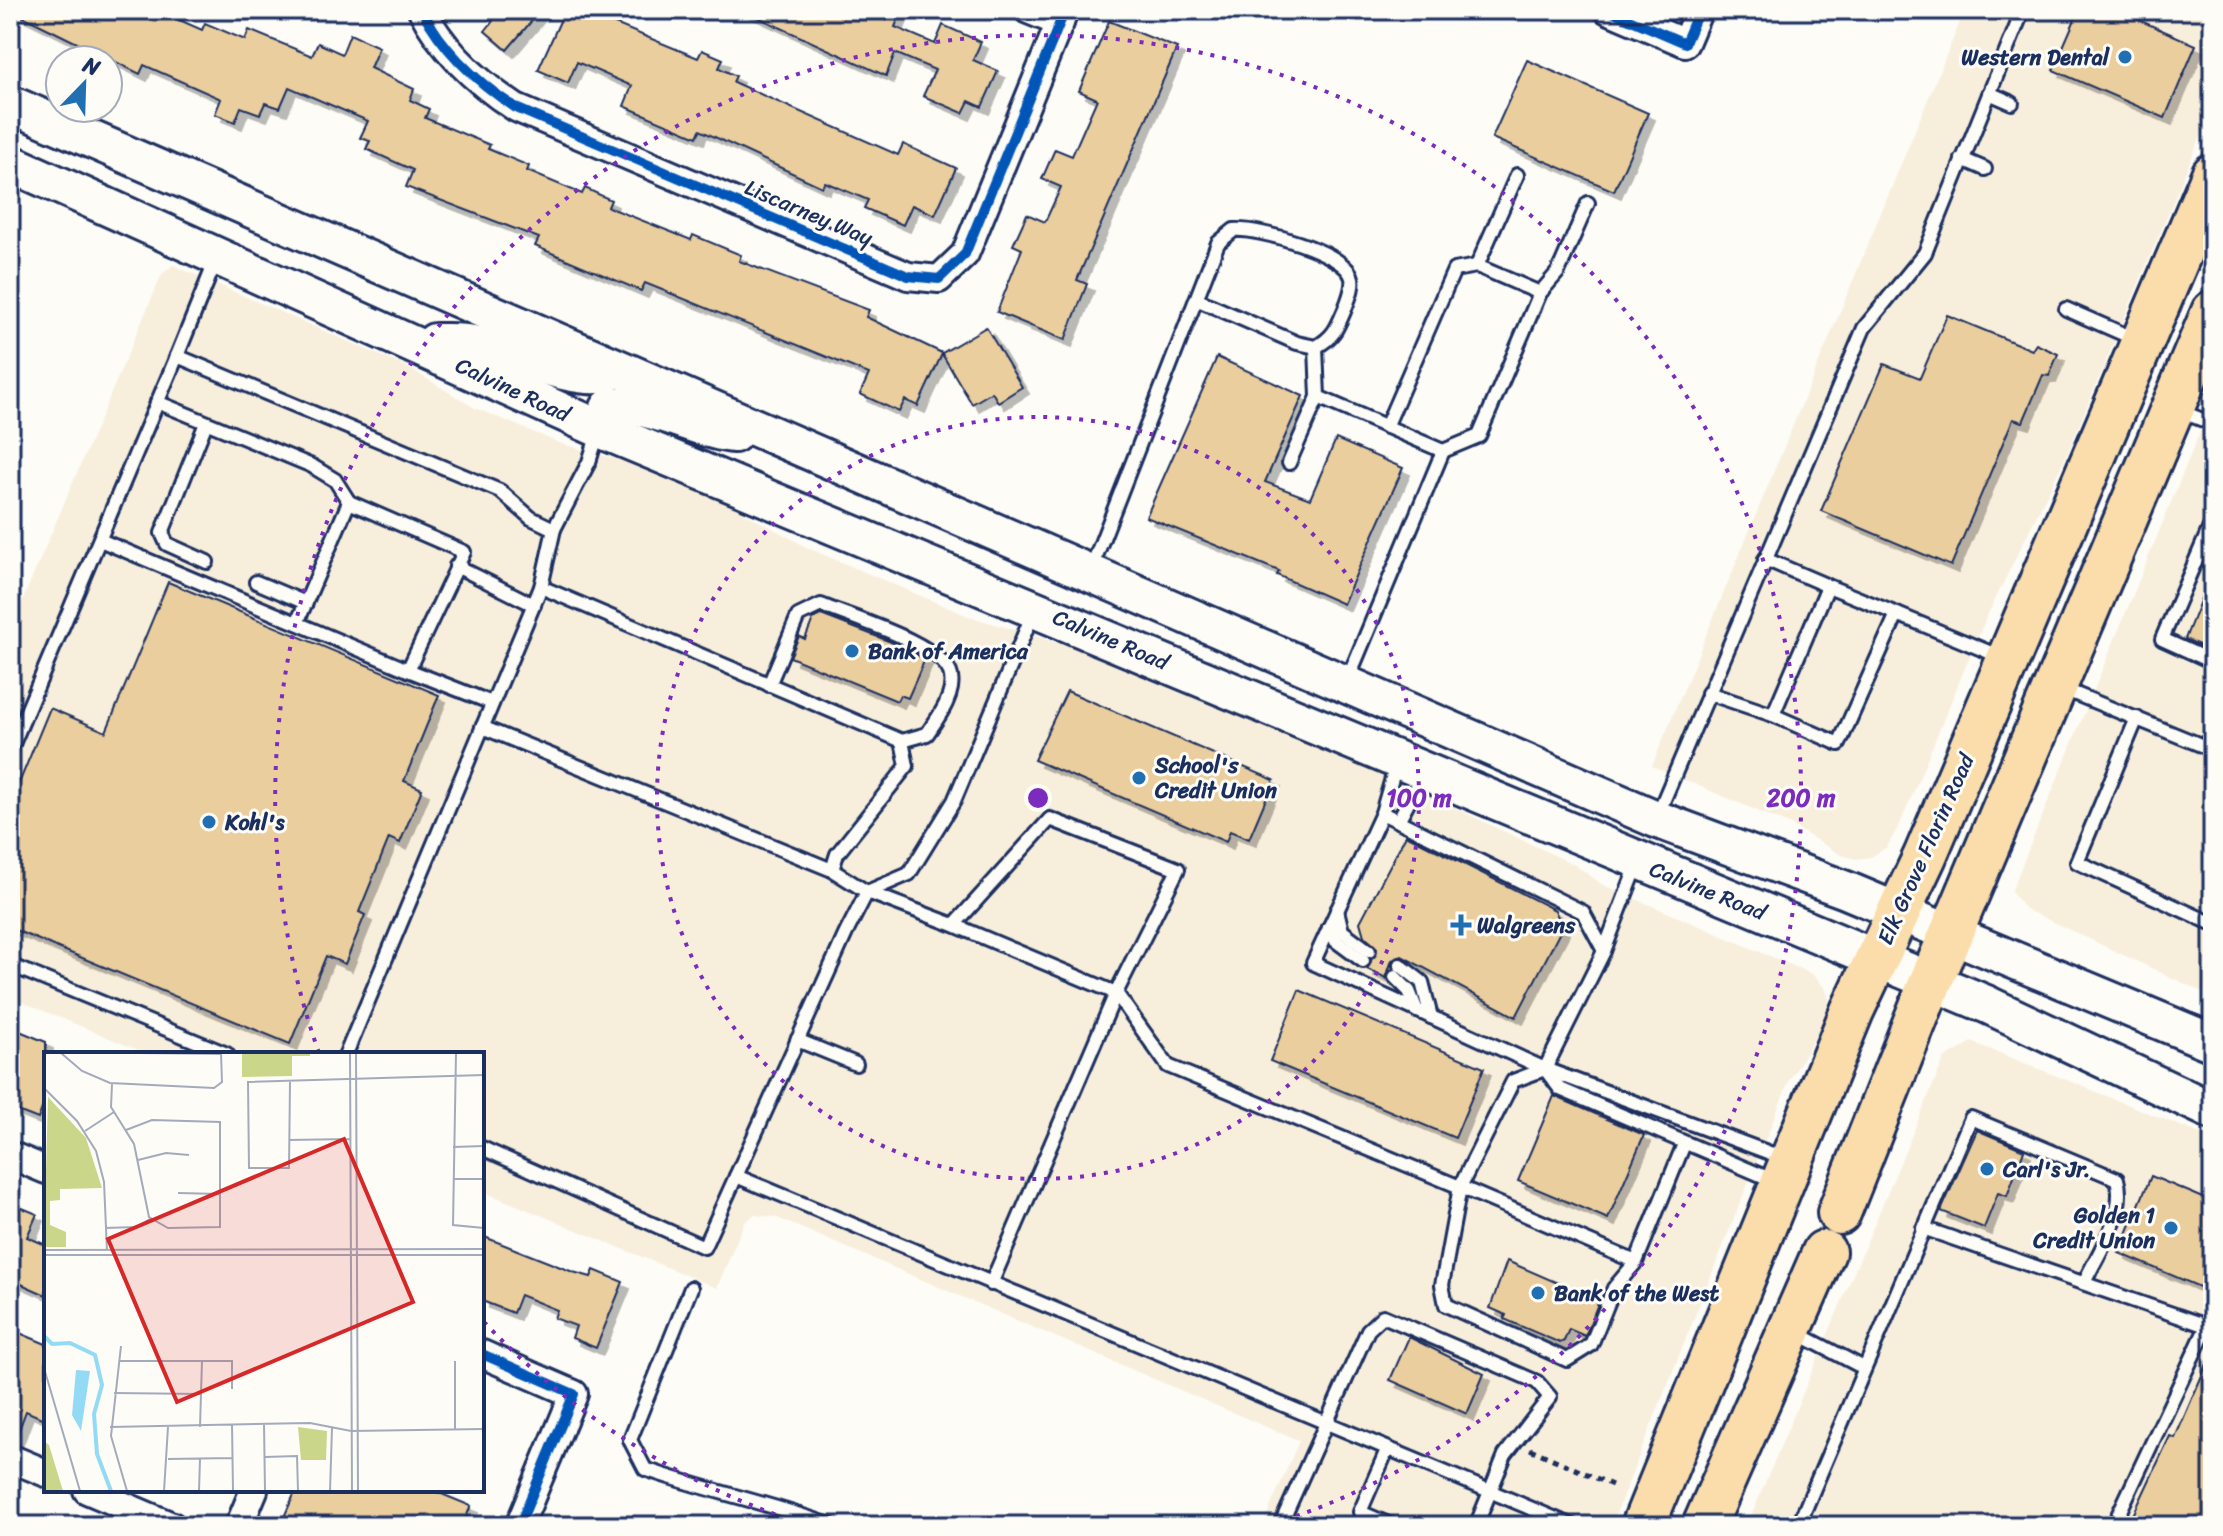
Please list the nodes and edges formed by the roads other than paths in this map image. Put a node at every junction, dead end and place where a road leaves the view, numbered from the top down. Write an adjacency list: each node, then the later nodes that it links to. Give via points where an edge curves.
1 (422, 10): 6 (street, Liscarney Way, via 469,72 530,115 908,276 939,279 965,254)
2 (1028, 10): 6 (street)
3 (1608, 10): 4 (street, via 1685,43)
4 (1699, 10)
5 (2023, 10): 7 (lane)
6 (1063, 17)
7 (1989, 93): 8 (lane); 10 (lane)
8 (2012, 103)
9 (10, 104): 27 (main road)
10 (1962, 159): 12 (lane); 42 (lane, via 1925,253 1864,328)
11 (10, 163): 16 (main road, Calvine Road)
12 (1985, 169)
13 (1517, 175): 17 (lane)
14 (2213, 175): 19 (main road, Elk Grove Florin Road)
15 (1588, 203): 18 (lane, via 1558,272)
16 (217, 257): 23 (main road, Calvine Road); 26 (lane)
17 (1477, 266): 18 (lane); 33 (lane, via 1454,270)
18 (1540, 293): 36 (lane, via 1479,436)
19 (2165, 293): 24 (main road, Elk Grove Florin Road); 30 (main road, via 2173,331 2163,388)
20 (1196, 299): 25 (lane); 25 (lane, via 1218,243 1234,230 1270,232 1345,265 1352,278 1351,295 1333,338); 45 (lane)
21 (2066, 309): 24 (lane)
22 (2213, 312): 30 (main road)
23 (406, 340): 27 (main road, via 469,343 591,375 606,375); 34 (main road, Calvine Road)
24 (2143, 342): 61 (main road, Elk Grove Florin Road)
25 (1316, 347): 28 (lane)
26 (177, 356): 29 (lane); 40 (lane, via 500,491 531,518)
27 (615, 365): 35 (main road)
28 (1318, 397): 33 (lane); 37 (lane)
29 (157, 402): 31 (lane); 41 (lane)
30 (2173, 408): 32 (lane); 66 (main road)
31 (206, 423): 38 (lane, via 312,466 335,480); 43 (lane, via 162,533 167,544)
32 (2213, 424)
33 (1386, 427): 36 (lane)
34 (600, 429): 35 (main road, via 609,408 634,405 709,432); 40 (lane); 55 (main road, Calvine Road)
35 (787, 440): 45 (main road)
36 (1443, 451): 64 (lane)
37 (1289, 463)
38 (349, 502): 44 (lane, via 464,552); 46 (lane, via 340,540)
39 (2213, 520): 62 (lane, via 2162,639)
40 (554, 529): 51 (lane)
41 (100, 540): 58 (lane); 74 (lane)
42 (1765, 559): 50 (lane); 67 (lane)
43 (207, 562)
44 (456, 566): 52 (lane); 54 (lane)
45 (1090, 572): 60 (main road)
46 (317, 576): 48 (lane); 53 (lane)
47 (256, 582): 53 (lane)
48 (331, 582)
49 (432, 583): 52 (lane)
50 (1828, 586): 56 (lane); 69 (lane)
51 (541, 587): 54 (lane); 65 (lane)
52 (446, 589): 59 (lane)
53 (306, 603): 58 (lane)
54 (534, 605): 68 (lane)
55 (1035, 608): 60 (main road, via 1069,591 1174,631); 75 (main road, Calvine Road); 81 (lane, via 954,801 909,874)
56 (1897, 614): 61 (lane); 69 (lane, via 1839,744)
57 (414, 620): 59 (lane)
58 (297, 623): 63 (lane)
59 (428, 626): 63 (lane)
60 (1229, 633): 64 (main road)
61 (2007, 660): 83 (main road, Elk Grove Florin Road)
62 (2213, 662)
63 (408, 670): 68 (lane)
64 (1346, 684): 77 (main road)
65 (769, 685): 72 (lane); 72 (lane, via 798,616 821,605 916,643 941,657 951,675 949,692 927,734)
66 (2058, 686): 70 (lane); 87 (main road)
67 (1708, 693): 69 (lane); 77 (lane)
68 (492, 703): 71 (lane)
69 (1773, 715)
70 (2137, 718): 73 (lane); 84 (lane, via 2077,862)
71 (482, 727): 80 (lane); 98 (lane)
72 (902, 741): 80 (lane, via 907,766 837,854)
73 (2213, 750)
74 (10, 751)
75 (1411, 764): 76 (lane); 78 (lane); 79 (main road, Calvine Road)
76 (1382, 813): 78 (lane); 82 (lane)
77 (1656, 819): 83 (main road)
78 (1398, 821): 88 (lane, via 1583,912)
79 (1639, 861): 88 (lane); 89 (main road, Calvine Road)
80 (832, 870): 81 (lane)
81 (867, 892): 85 (lane); 95 (lane)
82 (1337, 910): 86 (lane); 86 (lane, via 1342,931 1366,956 1336,941)
83 (1899, 912): 87 (main road); 89 (main road, Elk Grove Florin Road)
84 (2213, 924)
85 (954, 925): 92 (lane); 92 (lane, via 1050,819 1178,869)
86 (1329, 927): 93 (lane, via 1313,963)
87 (1951, 934): 91 (main road); 96 (main road)
88 (1604, 951): 100 (lane)
89 (1876, 959): 91 (main road, Calvine Road); 106 (main road, Elk Grove Florin Road)
90 (10, 965): 97 (lane)
91 (1931, 981): 101 (main road, Calvine Road); 109 (main road)
92 (1116, 993): 108 (lane, via 1168,1066); 114 (lane)
93 (1417, 1011): 94 (lane); 94 (lane, via 1397,971 1422,982)
94 (1431, 1017): 100 (lane)
95 (797, 1040): 99 (lane); 107 (lane)
96 (2213, 1043)
97 (222, 1052)
98 (347, 1052)
99 (856, 1064)
100 (1545, 1069): 102 (lane, via 1560,1089); 106 (lane); 108 (lane, via 1513,1081)
101 (2213, 1111)
102 (1684, 1144): 106 (lane); 112 (lane)
103 (484, 1149): 107 (lane, via 704,1247)
104 (10, 1155): 105 (street)
105 (44, 1169)
106 (1786, 1172): 137 (main road, Elk Grove Florin Road)
107 (736, 1176): 114 (lane)
108 (1460, 1187): 112 (lane); 112 (lane, via 1442,1285 1446,1305 1567,1360 1591,1345 1614,1288)
109 (1839, 1213): 111 (main road)
110 (1923, 1228): 113 (lane); 113 (lane, via 1971,1118 2117,1179 2121,1194 2113,1221); 119 (lane)
111 (1824, 1252): 117 (main road)
112 (1636, 1262)
113 (2084, 1283): 116 (lane)
114 (991, 1284): 120 (lane)
115 (691, 1288): 131 (lane, via 630,1440 645,1469)
116 (2210, 1320): 140 (lane)
117 (1790, 1330): 119 (lane); 138 (main road)
118 (484, 1355): 130 (street, via 574,1394)
119 (1864, 1368): 139 (lane)
120 (1324, 1424): 121 (lane); 124 (lane, via 1368,1330 1383,1316 1537,1382 1550,1397 1505,1455); 132 (lane)
121 (1387, 1450): 124 (lane); 127 (lane)
122 (10, 1458): 123 (street)
123 (44, 1472)
124 (1490, 1491): 135 (lane); 136 (lane)
125 (92, 1492): 128 (street)
126 (253, 1492): 129 (street)
127 (1360, 1512): 133 (lane); 134 (lane)
128 (172, 1526)
129 (239, 1526)
130 (519, 1526)
131 (832, 1526)
132 (1280, 1526)
133 (1354, 1526)
134 (1393, 1526)
135 (1476, 1526)
136 (1573, 1526)
137 (1643, 1526)
138 (1704, 1526)
139 (1798, 1526)
140 (2113, 1526)

